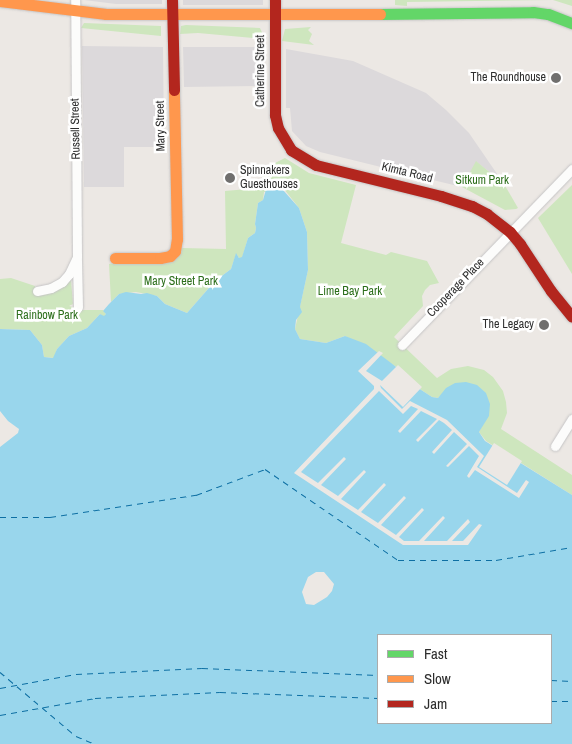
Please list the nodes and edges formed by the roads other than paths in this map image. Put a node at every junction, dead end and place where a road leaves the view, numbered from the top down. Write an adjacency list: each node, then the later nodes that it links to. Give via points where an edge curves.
1 (172, 0): 6 (street, Mary Street)
2 (275, 0): 7 (street, Catherine Street)
3 (0, 1): 4 (street)
4 (19, 2): 5 (street)
5 (75, 5): 6 (street, via 106,14); 12 (street, Russell Street)
6 (173, 16): 7 (street); 13 (street, Mary Street, via 175,251 160,258)
7 (274, 16): 8 (street, via 533,12); 9 (street, Catherine Street, via 276,114)
8 (572, 23)
9 (283, 140): 11 (street, Kimta Road, via 291,150 316,165 458,200 487,214)
10 (572, 169): 11 (street, Cooperage Place)
11 (510, 232): 16 (street, Kimta Road); 17 (street, Cooperage Place)
12 (77, 257): 14 (street, Russell Street, via 62,282); 15 (street, Russell Street)
13 (115, 258)
14 (37, 291)
15 (78, 307)
16 (572, 317)
17 (402, 345)
18 (572, 419): 19 (street)
19 (555, 446)

